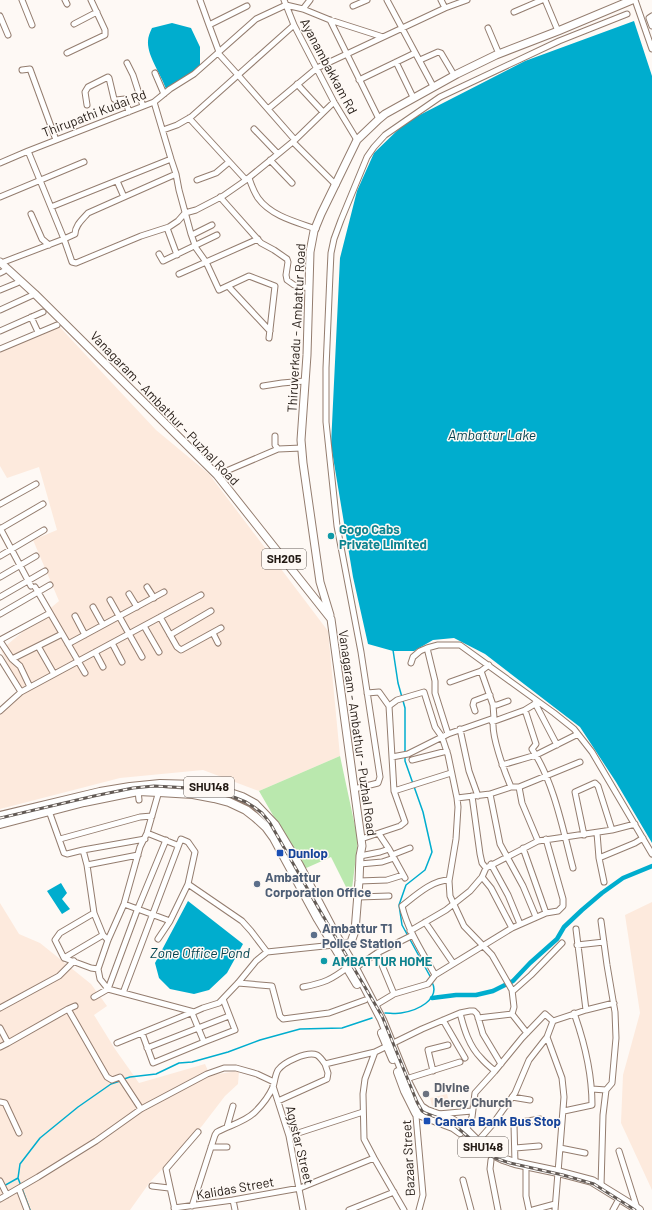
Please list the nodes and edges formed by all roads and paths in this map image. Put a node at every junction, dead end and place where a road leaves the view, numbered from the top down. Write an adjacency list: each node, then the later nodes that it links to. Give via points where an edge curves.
1 (22, 0): 24 (street)
2 (91, 0): 17 (street)
3 (200, 0): 25 (street)
4 (310, 0): 16 (street)
5 (367, 0): 14 (street)
6 (387, 0): 28 (street)
7 (441, 0): 15 (street)
8 (467, 0): 15 (street)
9 (543, 0): 18 (street); 30 (street)
10 (632, 0): 30 (main road, Thiruverkadu - Ambattur Road)
11 (635, 0): 33 (street)
12 (285, 2): 16 (street); 26 (street, Ayanambakkam Rd); 35 (street, Thirupathi Kudai Rd, via 256,18)
13 (247, 6): 25 (street)
14 (353, 6)
15 (445, 8): 28 (street)
16 (303, 9): 22 (street)
17 (97, 12): 23 (street); 34 (street, via 105,35)
18 (514, 12)
19 (626, 14): 184 (street, via 560,41 440,97 385,135 367,157 341,220 334,239 330,267 326,422 337,526)
20 (0, 16): 31 (street)
21 (652, 16): 27 (street, via 649,18)
22 (330, 20): 32 (street); 37 (street)
23 (74, 24)
24 (32, 25)
25 (209, 25): 35 (street)
26 (294, 25): 42 (street, Ayanambakkam Rd); 45 (street)
27 (652, 26)
28 (403, 28): 32 (street); 36 (street)
29 (488, 28): 38 (street)
30 (558, 32): 38 (main road, Thiruverkadu - Ambattur Road)
31 (8, 35)
32 (383, 37): 37 (street)
33 (652, 49)
34 (67, 53)
35 (218, 53): 45 (street); 50 (street, Thirupathi Kudai Rd, via 194,74)
36 (415, 53): 39 (street); 40 (street)
37 (346, 54): 42 (street); 47 (street)
38 (498, 54): 46 (main road, Thiruverkadu - Ambattur Road)
39 (420, 60): 46 (street, via 440,52); 49 (street)
40 (396, 62): 47 (street); 51 (street)
41 (127, 63): 55 (street)
42 (317, 68): 48 (street); 53 (street, Ayanambakkam Rd)
43 (22, 70): 63 (street, via 30,69)
44 (155, 72): 50 (street)
45 (238, 74): 56 (street); 59 (street)
46 (454, 75): 49 (main road, Thiruverkadu - Ambattur Road)
47 (359, 80): 60 (street)
48 (297, 84): 56 (street); 58 (street)
49 (433, 86): 51 (main road, Thiruverkadu - Ambattur Road)
50 (164, 94): 52 (street, Thirupathi Kudai Rd)
51 (413, 97): 60 (main road, Thiruverkadu - Ambattur Road)
52 (154, 102): 55 (street, Thirupathi Kudai Rd); 62 (street)
53 (334, 102): 58 (street); 64 (street, Ayanambakkam Rd)
54 (88, 105): 57 (street, via 85,92 88,87 108,77 114,99 125,99)
55 (143, 106): 57 (street, Thirupathi Kudai Rd)
56 (268, 109): 65 (street)
57 (128, 112): 63 (street, Thirupathi Kudai Rd)
58 (323, 112): 65 (street)
59 (189, 118): 62 (street); 71 (street)
60 (379, 119): 64 (main road, Thiruverkadu - Ambattur Road)
61 (254, 129): 67 (street)
62 (163, 130): 68 (street)
63 (56, 140): 66 (street, Thirupathi Kudai Rd)
64 (357, 140): 79 (main road, Thiruverkadu - Ambattur Road)
65 (294, 141): 67 (street); 79 (street)
66 (28, 151): 72 (street, Thirupathi Kudai Rd); 75 (street)
67 (278, 154): 69 (street)
68 (170, 159): 73 (street); 77 (street)
69 (270, 160): 74 (street); 78 (street)
70 (84, 162): 75 (street)
71 (229, 162): 74 (street); 76 (street, via 216,173)
72 (0, 163)
73 (176, 174): 82 (street); 84 (street)
74 (247, 179): 81 (street); 88 (street, via 258,198 270,210)
75 (40, 180): 80 (street); 83 (street)
76 (197, 180)
77 (116, 181): 82 (street); 83 (street)
78 (292, 183)
79 (336, 185): 88 (main road, Thiruverkadu - Ambattur Road)
80 (0, 197)
81 (220, 197): 84 (street); 93 (street)
82 (124, 198): 92 (street, via 88,213 78,224 76,234)
83 (51, 207): 92 (street)
84 (185, 213): 87 (street); 90 (street)
85 (31, 214): 95 (street, via 42,239)
86 (212, 225): 89 (street)
87 (167, 228): 92 (street, via 76,263 72,262); 98 (street)
88 (316, 229): 104 (main road, Thiruverkadu - Ambattur Road, via 310,252)
89 (203, 230): 90 (street); 94 (street)
90 (192, 235): 96 (street)
91 (217, 236): 94 (street)
92 (64, 239): 95 (street)
93 (258, 239): 100 (street); 104 (street, via 287,259 286,278 290,283)
94 (209, 240): 96 (street)
95 (48, 245): 99 (street)
96 (196, 246): 98 (street); 100 (street)
97 (160, 254): 98 (street, via 163,261)
98 (177, 255)
99 (1, 262): 106 (main road, Vanagaram - Ambathur - Puzhal Road / SH205)
100 (206, 262): 101 (street); 103 (street, via 219,290)
101 (179, 274)
102 (17, 283): 105 (street)
103 (228, 286): 112 (street); 112 (street, via 249,276 275,286)
104 (309, 288): 116 (main road, Thiruverkadu - Ambattur Road)
105 (0, 290)
106 (35, 294): 107 (street); 121 (main road, Vanagaram - Ambathur - Puzhal Road / SH205)
107 (0, 310)
108 (42, 312): 109 (street)
109 (31, 317): 111 (street); 113 (street)
110 (57, 324): 113 (street)
111 (0, 331)
112 (270, 331): 114 (street)
113 (38, 332): 115 (street)
114 (269, 338)
115 (0, 349)
116 (305, 381): 117 (street); 119 (main road, Thiruverkadu - Ambattur Road)
117 (263, 386)
118 (275, 436): 120 (street, via 275,445)
119 (302, 448): 120 (street); 133 (main road, Thiruverkadu - Ambattur Road)
120 (278, 449): 121 (street)
121 (217, 475): 137 (main road, Vanagaram - Ambathur - Puzhal Road / SH205)
122 (36, 484): 123 (street)
123 (0, 504)
124 (43, 504): 125 (street)
125 (0, 529): 127 (street)
126 (44, 530): 127 (street)
127 (11, 549): 128 (street); 130 (street)
128 (0, 556)
129 (36, 556): 130 (street)
130 (19, 565): 132 (street); 134 (street)
131 (46, 571): 134 (street)
132 (0, 577)
133 (320, 582): 137 (main road); 153 (main road, Thiruverkadu - Ambattur Road)
134 (31, 585): 138 (street); 142 (street)
135 (50, 585): 138 (street)
136 (147, 587): 143 (street)
137 (309, 591): 153 (main road, Vanagaram - Ambathur - Puzhal Road / SH205)
138 (38, 592): 148 (street); 149 (street)
139 (164, 592): 143 (street)
140 (129, 594): 146 (street)
141 (201, 595): 152 (street)
142 (0, 597)
143 (154, 598): 146 (street)
144 (110, 600): 151 (street)
145 (93, 607): 154 (street)
146 (137, 607): 151 (street)
147 (211, 611): 161 (street)
148 (50, 613): 158 (street); 162 (street)
149 (0, 614)
150 (74, 616): 160 (street)
151 (119, 617): 154 (street); 159 (street)
152 (160, 617): 155 (street); 161 (street)
153 (331, 619): 210 (main road, Vanagaram - Ambathur - Puzhal Road)
154 (103, 625): 160 (street)
155 (144, 626): 159 (street); 169 (street)
156 (221, 628): 157 (street)
157 (212, 633): 161 (street, via 181,650); 164 (street)
158 (62, 634): 165 (street); 166 (street)
159 (128, 634): 163 (street); 170 (street)
160 (85, 635): 165 (street)
161 (170, 635)
162 (0, 640): 172 (street)
163 (112, 643): 168 (street); 174 (street)
164 (218, 643)
165 (68, 644): 173 (street)
166 (38, 646): 172 (street); 180 (street)
167 (427, 648): 175 (street, via 413,657); 176 (street, via 460,645); 195 (street, via 435,681 435,693)
168 (95, 652): 173 (street); 177 (street)
169 (159, 652)
170 (142, 657)
171 (0, 658): 183 (street)
172 (12, 659): 182 (street, via 20,666)
173 (78, 662): 179 (street); 180 (street)
174 (122, 662)
175 (411, 663)
176 (489, 665): 178 (street); 187 (street)
177 (103, 667)
178 (481, 671): 181 (street); 185 (street)
179 (85, 673)
180 (54, 674): 182 (street)
181 (450, 682)
182 (30, 687): 183 (street)
183 (21, 692): 191 (street)
184 (367, 693): 189 (street, via 379,692); 210 (street, via 380,779 378,783)
185 (490, 695): 188 (street); 192 (street, via 474,701)
186 (508, 701): 188 (street)
187 (537, 702): 190 (street); 196 (street); 198 (street)
188 (492, 705): 193 (street)
189 (390, 706): 197 (street, via 397,700 424,692 435,727); 201 (street)
190 (525, 710): 193 (street); 200 (street, via 536,743 532,748)
191 (0, 711)
192 (475, 711)
193 (493, 720): 194 (street); 204 (street)
194 (460, 729): 195 (street); 215 (street, via 469,771)
195 (448, 734): 197 (street)
196 (578, 734): 198 (street); 222 (street, via 592,752)
197 (442, 737): 199 (street); 201 (street, via 408,754)
198 (557, 745): 200 (street)
199 (446, 751): 202 (street); 205 (street)
200 (536, 755): 204 (street); 206 (street)
201 (392, 756): 212 (street)
202 (412, 760)
203 (580, 762): 206 (street)
204 (502, 765): 207 (street)
205 (452, 773): 212 (street); 216 (street)
206 (547, 776): 208 (street); 228 (street)
207 (511, 787): 208 (street); 213 (street)
208 (519, 787): 235 (street, via 522,803)
209 (160, 788): 211 (highway, SHU148); 219 (highway, SHU148, via 130,787 100,792); 220 (street); 278 (highway, SHU148, via 197,785 215,788 242,797 258,807 275,825 300,865)
210 (354, 789): 232 (main road, Vanagaram - Ambathur - Puzhal Road)
211 (138, 791): 217 (street); 218 (highway, SHU148)
212 (394, 791): 226 (street, via 405,822)
213 (490, 794): 215 (street); 244 (street, via 500,844)
214 (472, 796): 215 (street); 216 (street); 250 (street, via 480,854)
215 (478, 796)
216 (457, 798): 253 (street, via 456,839)
217 (139, 800)
218 (49, 811): 221 (highway, SHU148); 230 (street)
219 (0, 816)
220 (152, 816): 224 (street); 230 (street)
221 (0, 824)
222 (636, 824): 223 (street); 229 (street)
223 (612, 830): 225 (street); 227 (street, via 598,786 594,783 575,792)
224 (147, 833): 231 (street); 233 (street)
225 (596, 833): 227 (street); 246 (street)
226 (379, 834): 232 (street); 239 (street)
227 (584, 835): 228 (street)
228 (564, 836): 234 (street); 251 (street)
229 (643, 838): 241 (street); 246 (street)
230 (60, 839): 240 (street, via 65,853)
231 (145, 839): 240 (street); 242 (street)
232 (360, 839): 243 (main road, Vanagaram - Ambathur - Puzhal Road)
233 (166, 840): 236 (street); 261 (street)
234 (546, 840): 235 (street); 263 (street, via 564,899 563,906 558,910)
235 (538, 841): 238 (street)
236 (177, 845): 256 (street, via 181,839 188,842 195,852); 264 (street)
237 (410, 848): 245 (street)
238 (523, 848): 244 (street); 263 (street)
239 (389, 849): 243 (street); 245 (street)
240 (83, 850): 249 (street)
241 (652, 854)
242 (138, 855): 249 (street); 260 (street)
243 (360, 856): 247 (main road, Vanagaram - Ambathur - Puzhal Road)
244 (507, 856): 248 (street); 265 (street)
245 (393, 857): 247 (street, via 377,863); 254 (street, via 404,876)
246 (599, 858): 255 (street)
247 (360, 864): 254 (main road, Vanagaram - Ambathur - Puzhal Road)
248 (491, 864): 250 (street); 269 (street)
249 (88, 865): 262 (street)
250 (486, 868): 252 (street)
251 (573, 868)
252 (482, 878): 259 (street, via 470,891); 270 (street, via 491,888)
253 (449, 880): 259 (street); 272 (street, via 438,882 402,906)
254 (359, 881): 258 (main road, Vanagaram - Ambathur - Puzhal Road)
255 (604, 882)
256 (188, 884): 266 (street); 281 (street, via 242,921)
257 (389, 896): 258 (street)
258 (358, 897): 278 (main road, Vanagaram - Ambathur - Puzhal Road, via 353,939 348,944)
259 (453, 903): 268 (street); 279 (street, via 464,926)
260 (124, 904): 261 (street); 275 (street)
261 (138, 908): 264 (street); 291 (street)
262 (94, 913): 273 (street); 283 (street, via 56,937 56,944)
263 (546, 913): 265 (street)
264 (153, 914): 266 (street); 293 (street)
265 (536, 917): 269 (street)
266 (170, 921): 274 (street)
267 (601, 921): 276 (street)
268 (425, 922): 272 (street); 285 (street)
269 (520, 924): 270 (street)
270 (512, 928): 279 (street)
271 (576, 929): 280 (street)
272 (412, 933): 282 (street, via 400,943); 288 (street)
273 (103, 935): 275 (street); 283 (street)
274 (158, 939)
275 (108, 940): 286 (street)
276 (604, 942): 280 (street); 298 (street)
277 (562, 943): 292 (street)
278 (339, 944): 281 (street); 287 (highway, SHU148)
279 (483, 945): 285 (street); 292 (street)
280 (577, 945): 303 (street)
281 (267, 952): 289 (street)
282 (377, 953): 287 (street); 294 (street)
283 (64, 958): 284 (street)
284 (74, 961): 286 (street); 300 (street, via 59,976)
285 (453, 964): 288 (street)
286 (98, 968): 291 (street, via 100,979)
287 (352, 968): 290 (street, via 322,984); 297 (highway, SHU148); 302 (highway, SHU148)
288 (435, 974): 294 (street, via 428,984)
289 (238, 983): 296 (street); 297 (street, via 272,986 280,1016 284,1019 329,1013)
290 (304, 987)
291 (108, 989): 293 (street); 295 (street)
292 (513, 990): 307 (street)
293 (123, 993): 304 (street)
294 (394, 994): 302 (street)
295 (94, 997)
296 (223, 999): 304 (street); 308 (street)
297 (365, 1000): 302 (highway, SHU148)
298 (614, 1003): 303 (street); 334 (street, via 616,1038 612,1083)
299 (75, 1006): 301 (street)
300 (0, 1008)
301 (68, 1009): 318 (street); 340 (street, via 107,1077 112,1080 120,1077)
302 (375, 1010): 320 (highway, SHU148)
303 (586, 1010): 306 (street)
304 (193, 1013): 313 (street); 314 (street)
305 (460, 1013): 309 (street, via 474,1011); 310 (street); 330 (street, via 469,1041)
306 (574, 1013): 311 (street); 333 (street, via 580,1029)
307 (512, 1014): 309 (street); 315 (street)
308 (230, 1016): 313 (street); 317 (street, via 235,1030)
309 (478, 1018): 328 (street, via 483,1034)
310 (443, 1020): 320 (street); 325 (street)
311 (553, 1021): 315 (street, via 545,1014); 316 (street)
312 (0, 1028): 318 (street)
313 (198, 1028): 317 (street); 323 (street)
314 (142, 1033): 319 (street); 323 (street)
315 (527, 1033): 328 (street)
316 (547, 1038): 335 (street, via 529,1060); 343 (street, via 562,1078)
317 (204, 1042): 323 (street, via 153,1063)
318 (8, 1043): 322 (street)
319 (117, 1043)
320 (390, 1044): 324 (street); 331 (highway, SHU148); 341 (highway, SHU148, via 405,1091)
321 (448, 1045): 329 (street, via 428,1050)
322 (0, 1048)
323 (147, 1048)
324 (374, 1052): 327 (street); 344 (street, via 363,1094)
325 (465, 1058)
326 (460, 1062): 329 (street)
327 (325, 1064): 332 (street, via 317,1055 302,1055 279,1068); 337 (street, via 327,1079)
328 (501, 1064): 330 (street)
329 (433, 1070): 331 (street)
330 (495, 1072): 342 (street, via 475,1093)
331 (406, 1079): 341 (highway, SHU148)
332 (273, 1084): 337 (street, Agystar Street); 340 (street, via 257,1074 236,1068 224,1068 207,1074); 347 (street, via 264,1102 254,1114)
333 (592, 1089): 334 (street); 343 (street, via 592,1105)
334 (606, 1090): 368 (street)
335 (512, 1097): 336 (street); 352 (street)
336 (530, 1100)
337 (278, 1101): 351 (street, Agystar Street)
338 (0, 1102): 350 (street, via 5,1103)
339 (233, 1106): 347 (street)
340 (141, 1109): 371 (street, via 96,1141)
341 (419, 1110): 345 (highway, SHU148); 361 (highway, SHU148, via 454,1127); 385 (street, Bazaar Street, via 423,1195)
342 (472, 1111): 345 (street); 348 (street)
343 (564, 1111): 357 (street)
344 (363, 1112): 351 (street); 360 (street, via 364,1139)
345 (437, 1114): 348 (highway, SHU148)
346 (540, 1118): 356 (street, via 516,1123)
347 (227, 1127): 354 (street, via 217,1132)
348 (466, 1130): 352 (highway, SHU148)
349 (198, 1132): 369 (street, via 166,1169)
350 (19, 1133)
351 (289, 1136): 370 (street, Agystar Street)
352 (477, 1142): 362 (highway, SHU148, via 493,1154)
353 (539, 1146): 356 (street)
354 (211, 1147): 355 (street); 378 (street)
355 (227, 1147)
356 (515, 1148): 362 (street)
357 (560, 1148): 359 (street); 364 (street)
358 (619, 1151): 391 (street)
359 (585, 1153)
360 (374, 1158): 370 (street, Kalidas Street); 372 (street)
361 (492, 1160): 363 (highway, SHU148); 387 (street, via 490,1169)
362 (515, 1163): 364 (highway, SHU148)
363 (526, 1169): 364 (highway, SHU148); 388 (street)
364 (558, 1174): 368 (highway, SHU148, via 592,1181); 376 (street); 377 (highway, SHU148, via 590,1186)
365 (463, 1180): 386 (street)
366 (0, 1181): 373 (street)
367 (152, 1186): 369 (street)
368 (601, 1186): 377 (highway, SHU148)
369 (170, 1188): 379 (street)
370 (300, 1188): 375 (street, Kalidas Street); 382 (street, Agystar Street)
371 (19, 1189): 373 (street); 380 (street)
372 (394, 1192): 383 (street); 384 (street)
373 (7, 1195): 374 (street)
374 (0, 1199)
375 (233, 1200): 378 (street, Kalidas Street); 381 (street)
376 (556, 1204): 389 (street); 390 (street)
377 (616, 1204): 391 (highway, SHU148)
378 (192, 1206): 379 (street, Kalidas Street)
379 (175, 1209)
380 (27, 1210)
381 (235, 1210)
382 (303, 1210)
383 (349, 1210)
384 (404, 1210)
385 (419, 1210)
386 (471, 1210)
387 (498, 1210)
388 (529, 1210)
389 (533, 1210)
390 (555, 1210)
391 (635, 1210)

